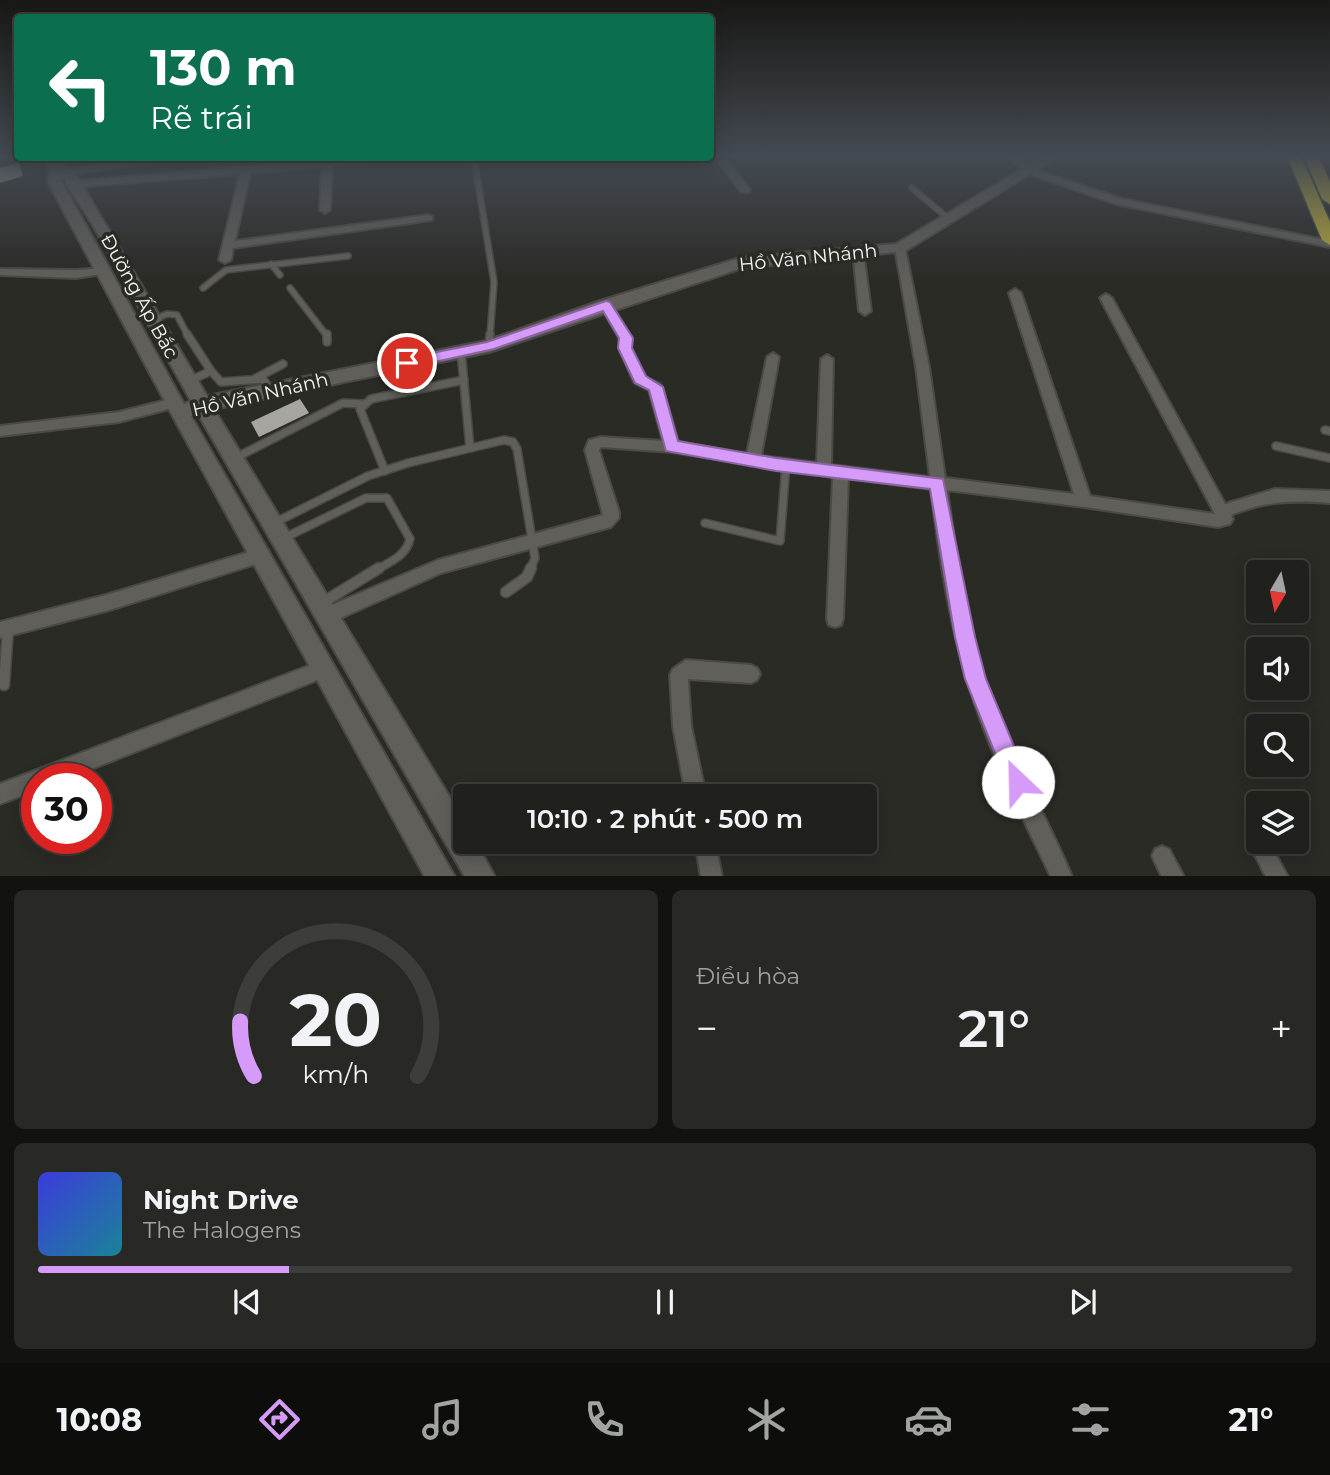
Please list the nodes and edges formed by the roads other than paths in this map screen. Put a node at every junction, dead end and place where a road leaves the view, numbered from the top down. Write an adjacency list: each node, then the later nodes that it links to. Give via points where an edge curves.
1 (63, 197): 20 (main road, Đường Ấp Bắc)
2 (79, 197): 29 (main road, Đường Ấp Bắc)
3 (240, 197): 14 (street)
4 (326, 197): 10 (street)
5 (480, 197): 31 (lane, via 494,282)
6 (923, 197): 12 (lane)
7 (986, 197): 12 (main road, Hồ Văn Nhánh)
8 (1105, 197): 13 (street)
9 (1311, 197): 13 (highway)
10 (325, 211)
11 (428, 218): 14 (street)
12 (949, 219): 15 (main road, Hồ Văn Nhánh)
13 (1330, 242)
14 (229, 245): 18 (street)
15 (900, 247): 16 (main road, Hồ Văn Nhánh); 55 (street, via 925,382)
16 (858, 251): 27 (main road, Hồ Văn Nhánh, via 740,263); 28 (street)
17 (348, 256): 19 (lane)
18 (225, 260)
19 (271, 264): 22 (lane); 23 (lane, via 226,270)
20 (104, 271): 21 (street); 43 (main road, Đường Ấp Bắc)
21 (0, 272)
22 (279, 275)
23 (203, 288)
24 (290, 288): 30 (lane, via 327,334)
25 (1015, 293): 58 (street)
26 (1106, 298): 60 (street)
27 (606, 305): 31 (main road, Hồ Văn Nhánh); 46 (street, via 626,338 625,348 640,380 655,387)
28 (865, 311)
29 (152, 320): 36 (lane, via 176,311); 39 (main road, Đường Ấp Bắc)
30 (327, 342)
31 (489, 346): 32 (main road, Hồ Văn Nhánh)
32 (461, 352): 38 (lane); 40 (main road, Hồ Văn Nhánh)
33 (773, 357): 50 (street)
34 (827, 359): 52 (street)
35 (283, 363): 37 (lane)
36 (211, 371): 37 (lane, via 221,382); 39 (lane)
37 (256, 378): 40 (lane, via 263,379)
38 (464, 380): 42 (lane); 47 (lane)
39 (189, 381): 41 (main road, Đường Ấp Bắc)
40 (270, 391): 41 (main road, Hồ Văn Nhánh)
41 (203, 404): 43 (main road, Hồ Văn Nhánh); 48 (main road, Đường Ấp Bắc)
42 (363, 404): 48 (lane, via 343,403); 53 (lane, via 360,410)
43 (178, 408): 44 (street); 59 (main road, Đường Ấp Bắc)
44 (2, 434)
45 (1276, 446): 49 (lane)
46 (672, 447): 50 (street); 63 (street, via 594,444 611,518)
47 (470, 448): 53 (lane); 63 (lane, via 513,442)
48 (235, 458): 57 (main road, Đường Ấp Bắc)
49 (1330, 458)
50 (753, 460): 51 (street)
51 (786, 466): 52 (street); 61 (lane, via 780,541)
52 (824, 470): 54 (street)
53 (385, 471): 62 (lane, via 368,476)
54 (841, 472): 55 (street); 67 (street)
55 (937, 483): 58 (street); 82 (street, via 975,679)
56 (1330, 497): 60 (street, via 1284,493)
57 (258, 498): 59 (main road); 62 (main road, Đường Ấp Bắc)
58 (1084, 501): 60 (street, via 1218,521 1225,519)
59 (234, 509): 64 (main road, Đường Ấp Bắc)
60 (1222, 512)
61 (705, 523)
62 (278, 531): 66 (main road, Đường Ấp Bắc); 66 (lane, via 366,498 387,498 410,539 408,547)
63 (534, 540): 65 (lane, via 533,567); 66 (street, via 438,567)
64 (262, 555): 68 (street); 69 (main road, Đường Ấp Bắc)
65 (506, 592)
66 (325, 609): 80 (main road, Đường Ấp Bắc)
67 (835, 619)
68 (4, 629): 71 (lane)
69 (324, 668): 72 (street); 79 (main road, Đường Ấp Bắc)
70 (751, 674): 73 (street, via 685,669 679,675 682,726)
71 (4, 685)
72 (79, 763)
73 (694, 784)
74 (21, 786): 75 (street)
75 (0, 794)
76 (707, 854): 81 (street)
77 (1265, 854): 84 (street)
78 (1162, 856): 83 (street)
79 (440, 876)
80 (480, 876)
81 (712, 876)
82 (1062, 876)
83 (1173, 876)
84 (1277, 876)

